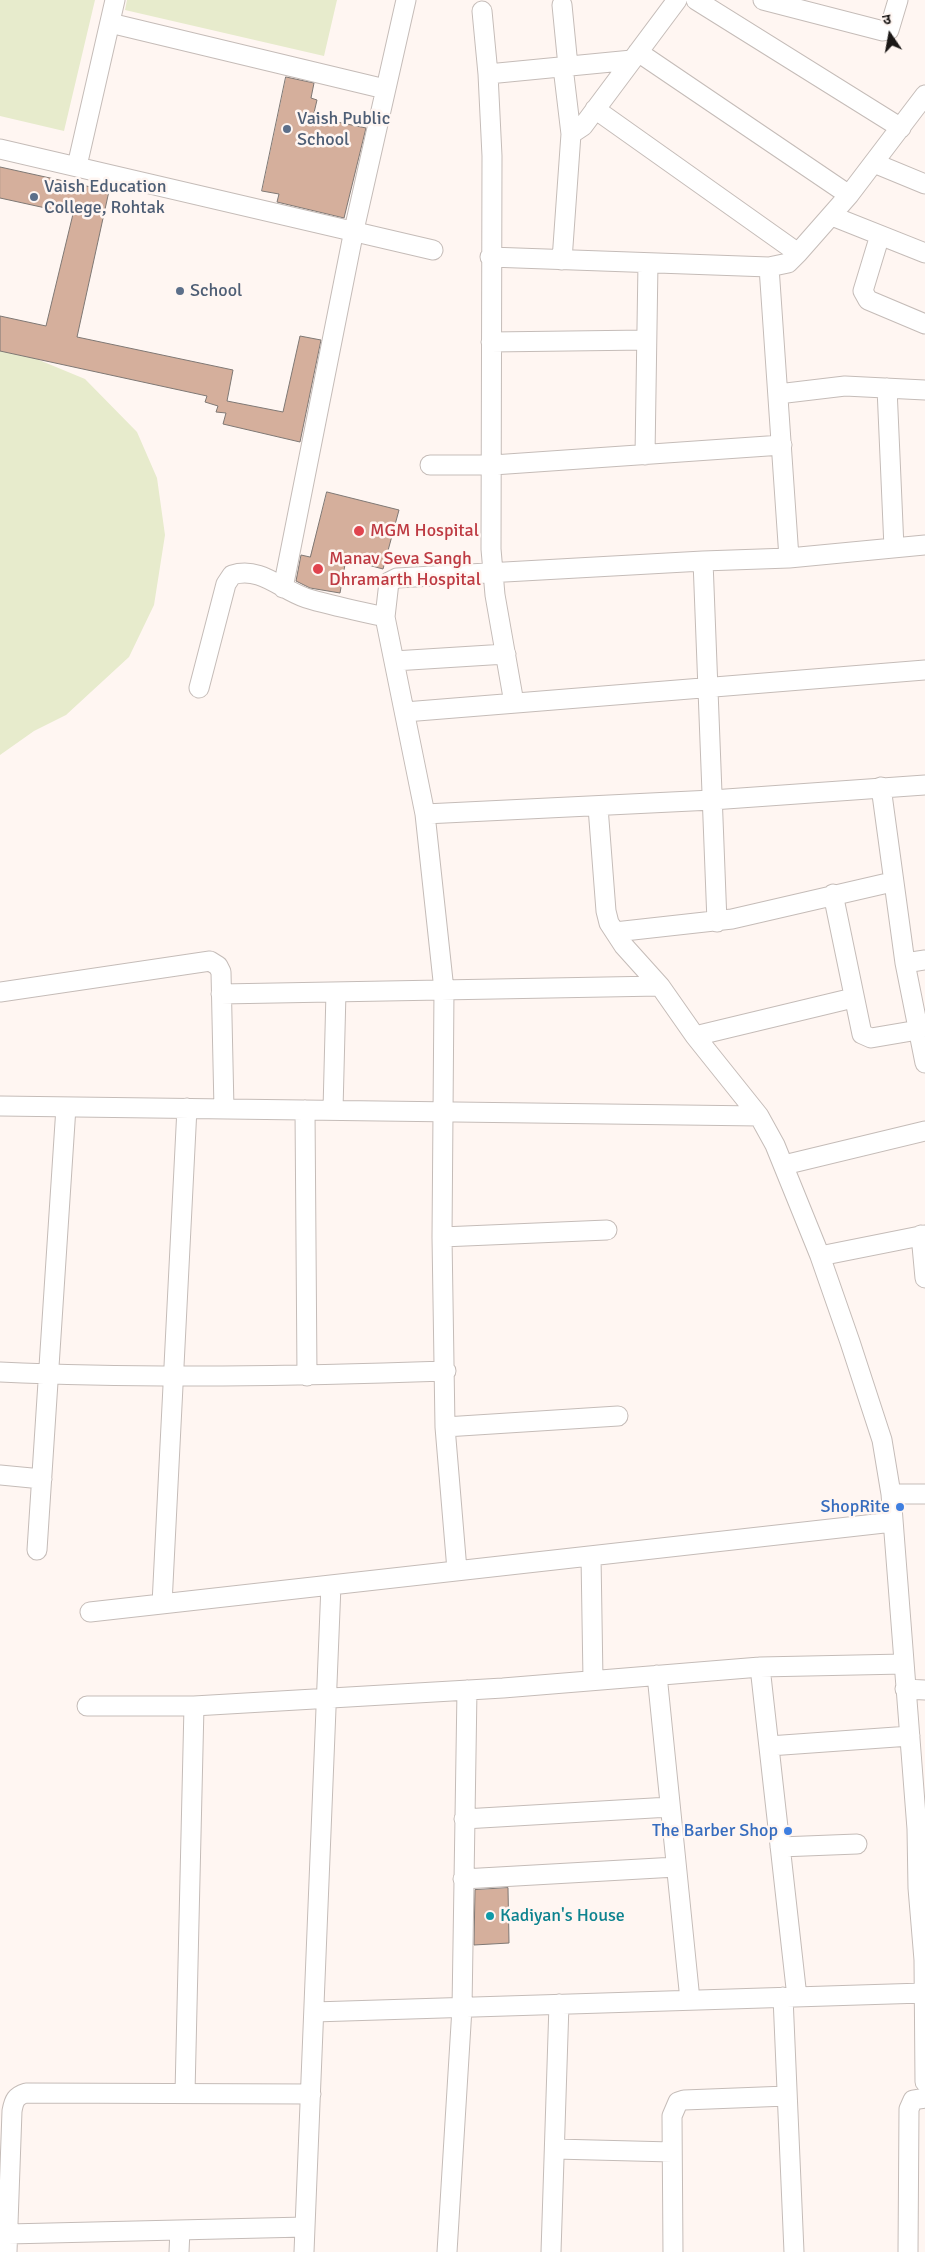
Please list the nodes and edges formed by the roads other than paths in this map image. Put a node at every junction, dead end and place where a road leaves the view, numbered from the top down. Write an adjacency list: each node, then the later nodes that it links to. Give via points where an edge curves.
1 (115, 0): 9 (street)
2 (406, 0): 13 (street)
3 (677, 0): 10 (street)
4 (696, 0): 16 (street)
5 (763, 0): 6 (street, via 884,31 892,25)
6 (898, 0)
7 (562, 5): 11 (street)
8 (482, 11): 12 (street)
9 (110, 22): 13 (street); 20 (street)
10 (635, 56): 11 (street); 15 (street); 22 (street)
11 (565, 66): 12 (street); 17 (street)
12 (488, 74): 29 (street, via 492,156)
13 (385, 89): 24 (street)
14 (925, 95): 16 (street)
15 (595, 109): 17 (street, via 583,126); 27 (street)
16 (901, 128): 19 (street)
17 (571, 134): 30 (street)
18 (0, 149): 20 (street)
19 (874, 163): 21 (street); 22 (street)
20 (77, 166): 24 (street)
21 (925, 184)
22 (849, 195): 23 (street)
23 (832, 216): 25 (street); 27 (street)
24 (354, 230): 26 (street); 48 (street)
25 (880, 235): 28 (street); 33 (street, via 864,296)
26 (432, 250)
27 (798, 253): 32 (street, via 788,263)
28 (925, 253)
29 (490, 257): 30 (street); 35 (street)
30 (562, 260): 31 (street)
31 (648, 263): 32 (street); 34 (street)
32 (769, 267): 38 (street)
33 (925, 324)
34 (646, 340): 35 (street); 40 (street)
35 (491, 342): 42 (street)
36 (887, 388): 37 (street); 38 (street, via 845,386); 44 (street)
37 (925, 390)
38 (778, 394): 39 (street)
39 (782, 445): 40 (street); 45 (street)
40 (645, 455): 42 (street)
41 (430, 465): 42 (street)
42 (493, 465): 47 (street)
43 (925, 545): 44 (street)
44 (894, 548): 45 (street)
45 (789, 558): 46 (street)
46 (703, 561): 47 (street); 53 (street)
47 (493, 574): 49 (street, via 392,580 387,586); 50 (street)
48 (283, 588): 49 (street, via 307,599); 54 (street, via 266,577 245,572 228,579)
49 (385, 618): 51 (street)
50 (506, 654): 51 (street); 55 (street)
51 (394, 661): 56 (street)
52 (925, 670): 53 (street)
53 (708, 686): 55 (street); 59 (street)
54 (199, 688)
55 (514, 703): 56 (street)
56 (405, 712): 61 (street)
57 (925, 785): 58 (street)
58 (881, 787): 59 (street); 62 (street)
59 (712, 800): 60 (street); 64 (street)
60 (598, 807): 61 (street); 65 (street, via 606,911)
61 (425, 814): 69 (street)
62 (892, 882): 63 (street); 67 (street)
63 (833, 894): 64 (street); 73 (street)
64 (717, 922): 65 (street)
65 (615, 932): 68 (street)
66 (925, 960): 67 (street)
67 (905, 963): 74 (street)
68 (660, 986): 69 (street); 75 (street)
69 (444, 990): 71 (street); 83 (street)
70 (0, 992): 72 (street, via 202,960 218,966)
71 (336, 992): 72 (street); 82 (street)
72 (221, 994): 80 (street)
73 (853, 998): 74 (street, via 859,1028 865,1037); 75 (street)
74 (918, 1030): 76 (street)
75 (695, 1036): 84 (street)
76 (925, 1062)
77 (66, 1107): 78 (street); 79 (street); 94 (street)
78 (0, 1108)
79 (187, 1108): 80 (street); 95 (street)
80 (224, 1109): 81 (street)
81 (305, 1110): 82 (street); 96 (street)
82 (333, 1110): 83 (street)
83 (442, 1112): 84 (street); 89 (street)
84 (759, 1116): 86 (street)
85 (925, 1131): 86 (street)
86 (784, 1165): 90 (street)
87 (607, 1230): 89 (street)
88 (923, 1235): 90 (street); 91 (street)
89 (442, 1236): 92 (street)
90 (820, 1256): 101 (street, via 882,1440)
91 (925, 1278)
92 (446, 1371): 96 (street); 98 (street)
93 (0, 1372): 94 (street)
94 (48, 1374): 95 (street); 100 (street)
95 (174, 1375): 96 (street); 108 (street)
96 (307, 1376)
97 (618, 1416): 98 (street)
98 (445, 1427): 106 (street)
99 (0, 1475): 100 (street)
100 (42, 1479): 104 (street)
101 (891, 1494): 102 (street); 103 (street)
102 (925, 1494)
103 (893, 1522): 105 (street); 110 (street)
104 (38, 1550)
105 (591, 1556): 106 (street); 113 (street)
106 (457, 1570): 107 (street)
107 (331, 1585): 108 (street); 117 (street)
108 (162, 1604): 109 (street)
109 (90, 1612)
110 (904, 1664): 111 (street); 114 (street)
111 (760, 1666): 112 (street); 121 (street)
112 (656, 1675): 113 (street); 122 (street)
113 (593, 1680): 115 (street)
114 (906, 1688): 116 (street); 120 (street)
115 (467, 1690): 117 (street); 123 (street)
116 (925, 1690)
117 (325, 1699): 119 (street); 135 (street)
118 (87, 1706): 119 (street)
119 (194, 1706): 137 (street)
120 (910, 1736): 121 (street); 124 (street)
121 (769, 1746): 126 (street)
122 (670, 1806): 123 (street); 127 (street)
123 (464, 1819): 128 (street)
124 (921, 1829): 129 (street, via 918,1888)
125 (857, 1844): 126 (street)
126 (780, 1847): 131 (street)
127 (676, 1867): 128 (street); 132 (street)
128 (464, 1879): 134 (street)
129 (925, 1960): 130 (street)
130 (923, 1993): 131 (street); 136 (street)
131 (790, 1997): 132 (street); 139 (street)
132 (690, 2000): 133 (street)
133 (559, 2004): 134 (street); 141 (street)
134 (462, 2008): 135 (street); 149 (street)
135 (314, 2012): 138 (street)
136 (925, 2082)
137 (185, 2093): 138 (street); 146 (street, via 26,2093 18,2096 12,2111)
138 (311, 2094): 144 (street)
139 (787, 2096): 142 (street, via 678,2102 672,2116); 152 (street)
140 (925, 2098): 143 (street, via 910,2103)
141 (554, 2149): 142 (street); 150 (street)
142 (672, 2152): 151 (street)
143 (917, 2187): 153 (street)
144 (305, 2227): 145 (street); 148 (street)
145 (180, 2230): 146 (street); 147 (street)
146 (7, 2243)
147 (179, 2252)
148 (304, 2252)
149 (447, 2252)
150 (552, 2252)
151 (673, 2252)
152 (794, 2252)
153 (908, 2252)

